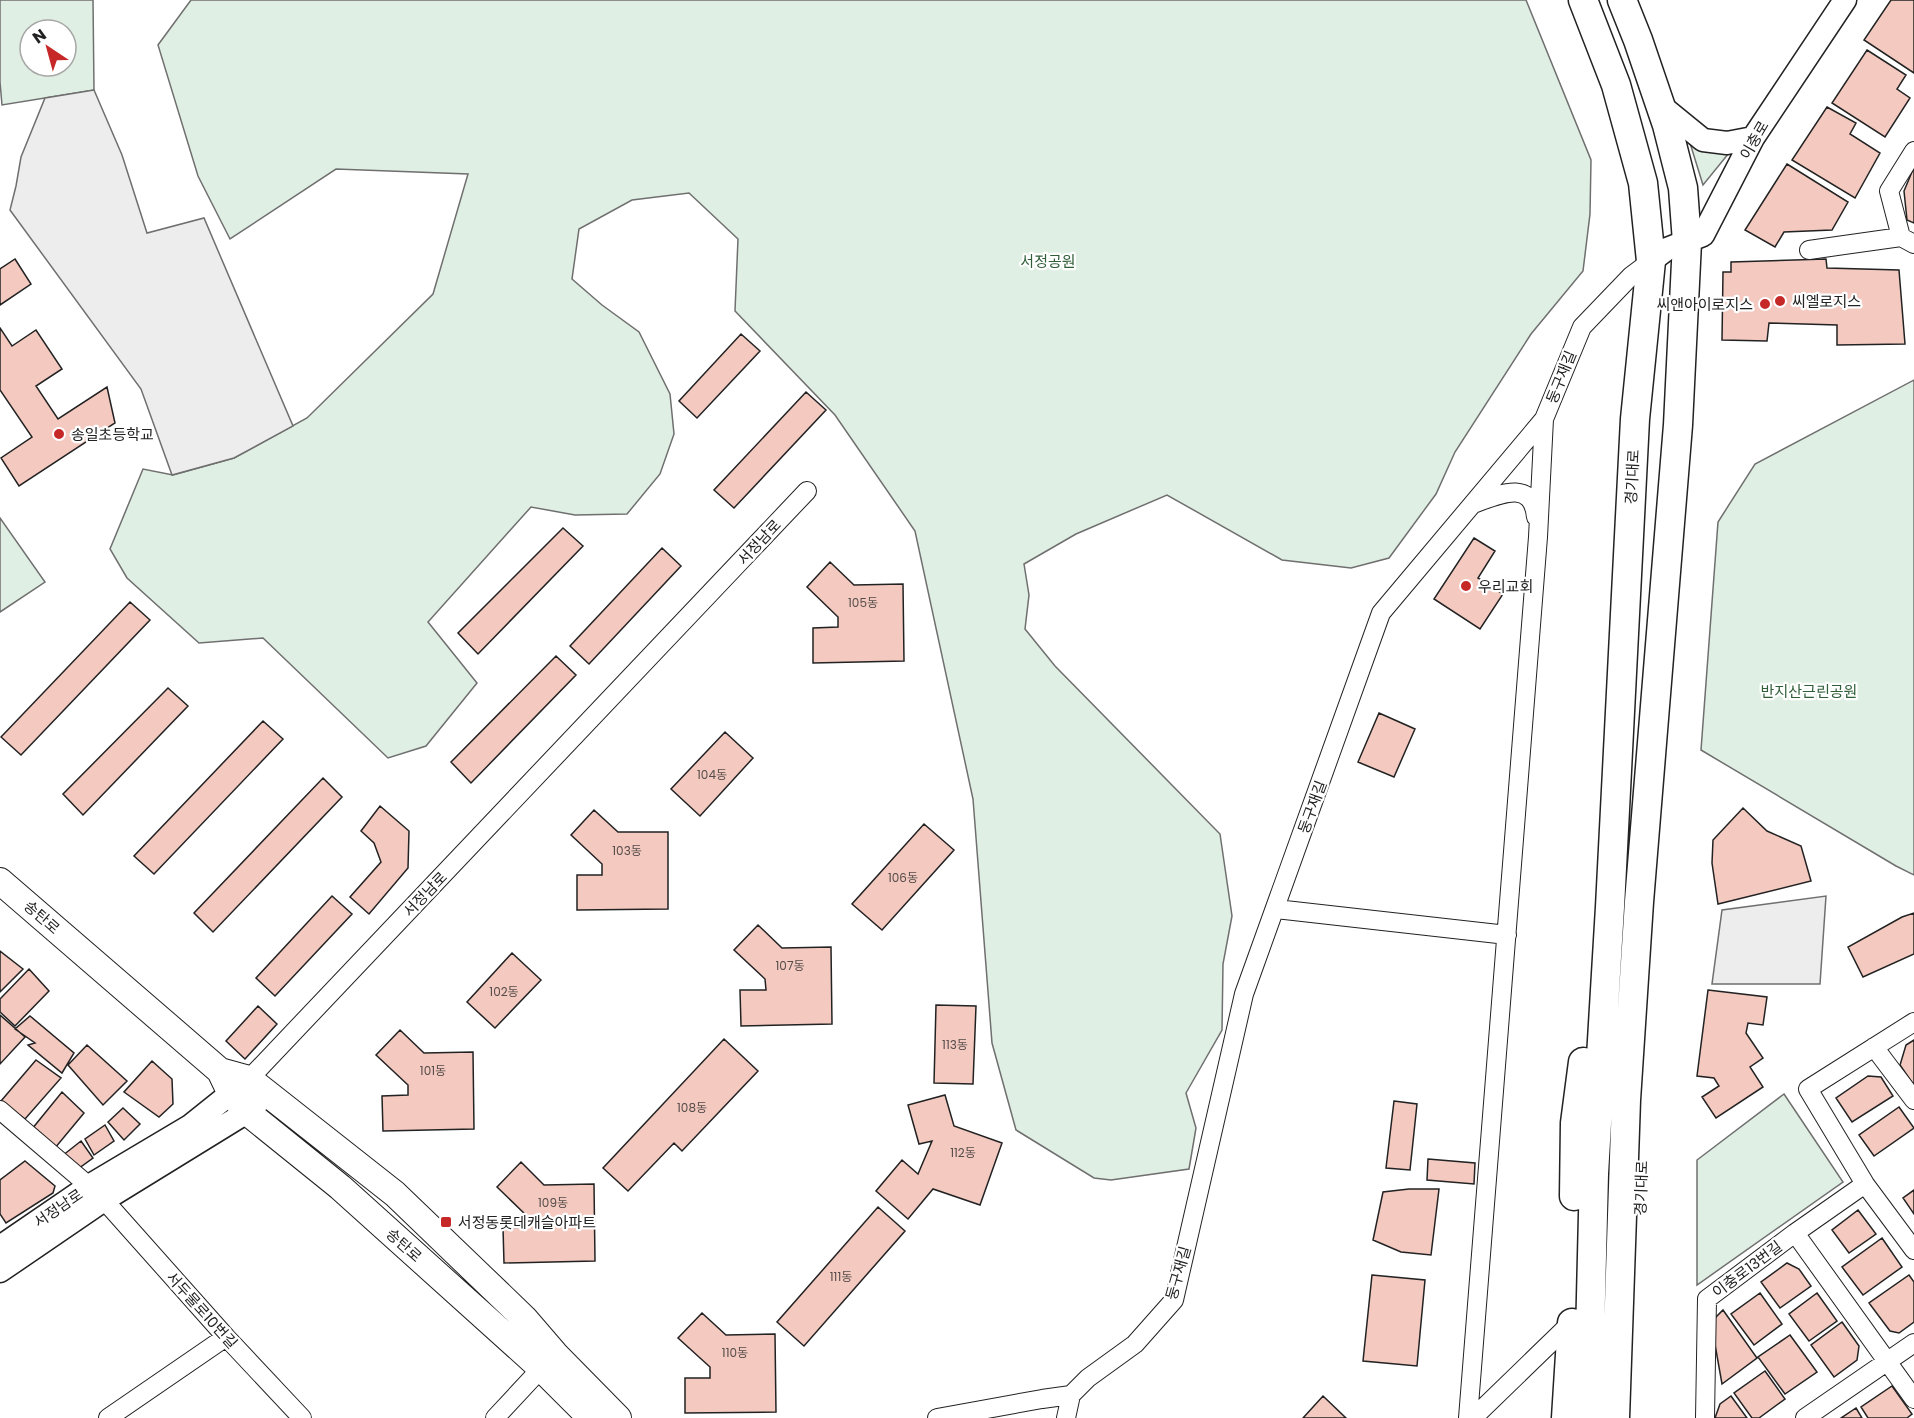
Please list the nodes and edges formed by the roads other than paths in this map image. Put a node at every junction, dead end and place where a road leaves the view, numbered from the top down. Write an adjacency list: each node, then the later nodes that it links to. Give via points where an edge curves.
1 (1583, 0): 10 (main road, 경기대로, via 1616,86 1643,183)
2 (1622, 0): 4 (main road, 경기대로)
3 (1845, 0): 5 (street, 이충로)
4 (1660, 105): 5 (street, via 1703,140); 8 (main road, 경기대로, via 1683,188)
5 (1753, 138): 8 (street, 이충로, via 1703,235)
6 (1914, 151): 7 (street, via 1889,191)
7 (1907, 240): 9 (street)
8 (1686, 242): 10 (street, 이충로); 18 (main road, 경기대로, via 1678,425)
9 (1809, 250)
10 (1651, 261): 11 (street, 둥구재길, via 1582,327); 19 (main road, 경기대로, via 1635,419)
11 (1544, 419): 13 (street, 둥구재길); 14 (street)
12 (807, 491): 22 (street, 서정남로)
13 (1473, 505): 14 (street, via 1509,491 1524,495 1535,507); 16 (street, 둥구재길, via 1381,613)
14 (1538, 537): 17 (street)
15 (0, 881): 22 (main road, 송탄로)
16 (1276, 909): 17 (street); 36 (street, 둥구재길, via 1244,994 1173,1300 1135,1344)
17 (1507, 936): 45 (street)
18 (1635, 960): 48 (main road, 경기대로, via 1626,1100); 49 (main road, 경기대로, via 1648,1024)
19 (1606, 964): 31 (main road, 경기대로, via 1591,1016 1575,1123); 47 (main road, 경기대로, via 1594,1174)
20 (1914, 1022): 21 (street)
21 (1875, 1047): 23 (street); 25 (street, via 1808,1089)
22 (243, 1090): 26 (street, 서정남로); 34 (main road, 송탄로, via 395,1194 524,1318)
23 (1914, 1101)
24 (0, 1110): 26 (street, 서두물로10번길)
25 (1865, 1185): 27 (street, 이충로13번길); 29 (street)
26 (97, 1193): 28 (street, 서정남로); 30 (street, 서정남로); 32 (street, 서두물로10번길)
27 (1795, 1233): 35 (street, 이충로13번길); 50 (street, 이충로13번길, via 1707,1299)
28 (0, 1247)
29 (1914, 1250)
30 (0, 1271)
31 (1572, 1322): 45 (street); 46 (main road, 경기대로)
32 (226, 1337): 38 (street); 39 (street, 서두물로10번길)
33 (1914, 1343): 35 (street)
34 (548, 1361): 40 (street); 41 (main road, 송탄로); 42 (main road, 송탄로)
35 (1887, 1361): 37 (street, 이충로13번길); 51 (street)
36 (1071, 1395): 43 (street); 44 (street)
37 (1914, 1399)
38 (108, 1418)
39 (302, 1418)
40 (495, 1418)
41 (591, 1418)
42 (618, 1418)
43 (937, 1418)
44 (1066, 1418)
45 (1470, 1418)
46 (1566, 1418)
47 (1588, 1418)
48 (1616, 1418)
49 (1634, 1418)
50 (1705, 1418)
51 (1804, 1418)

